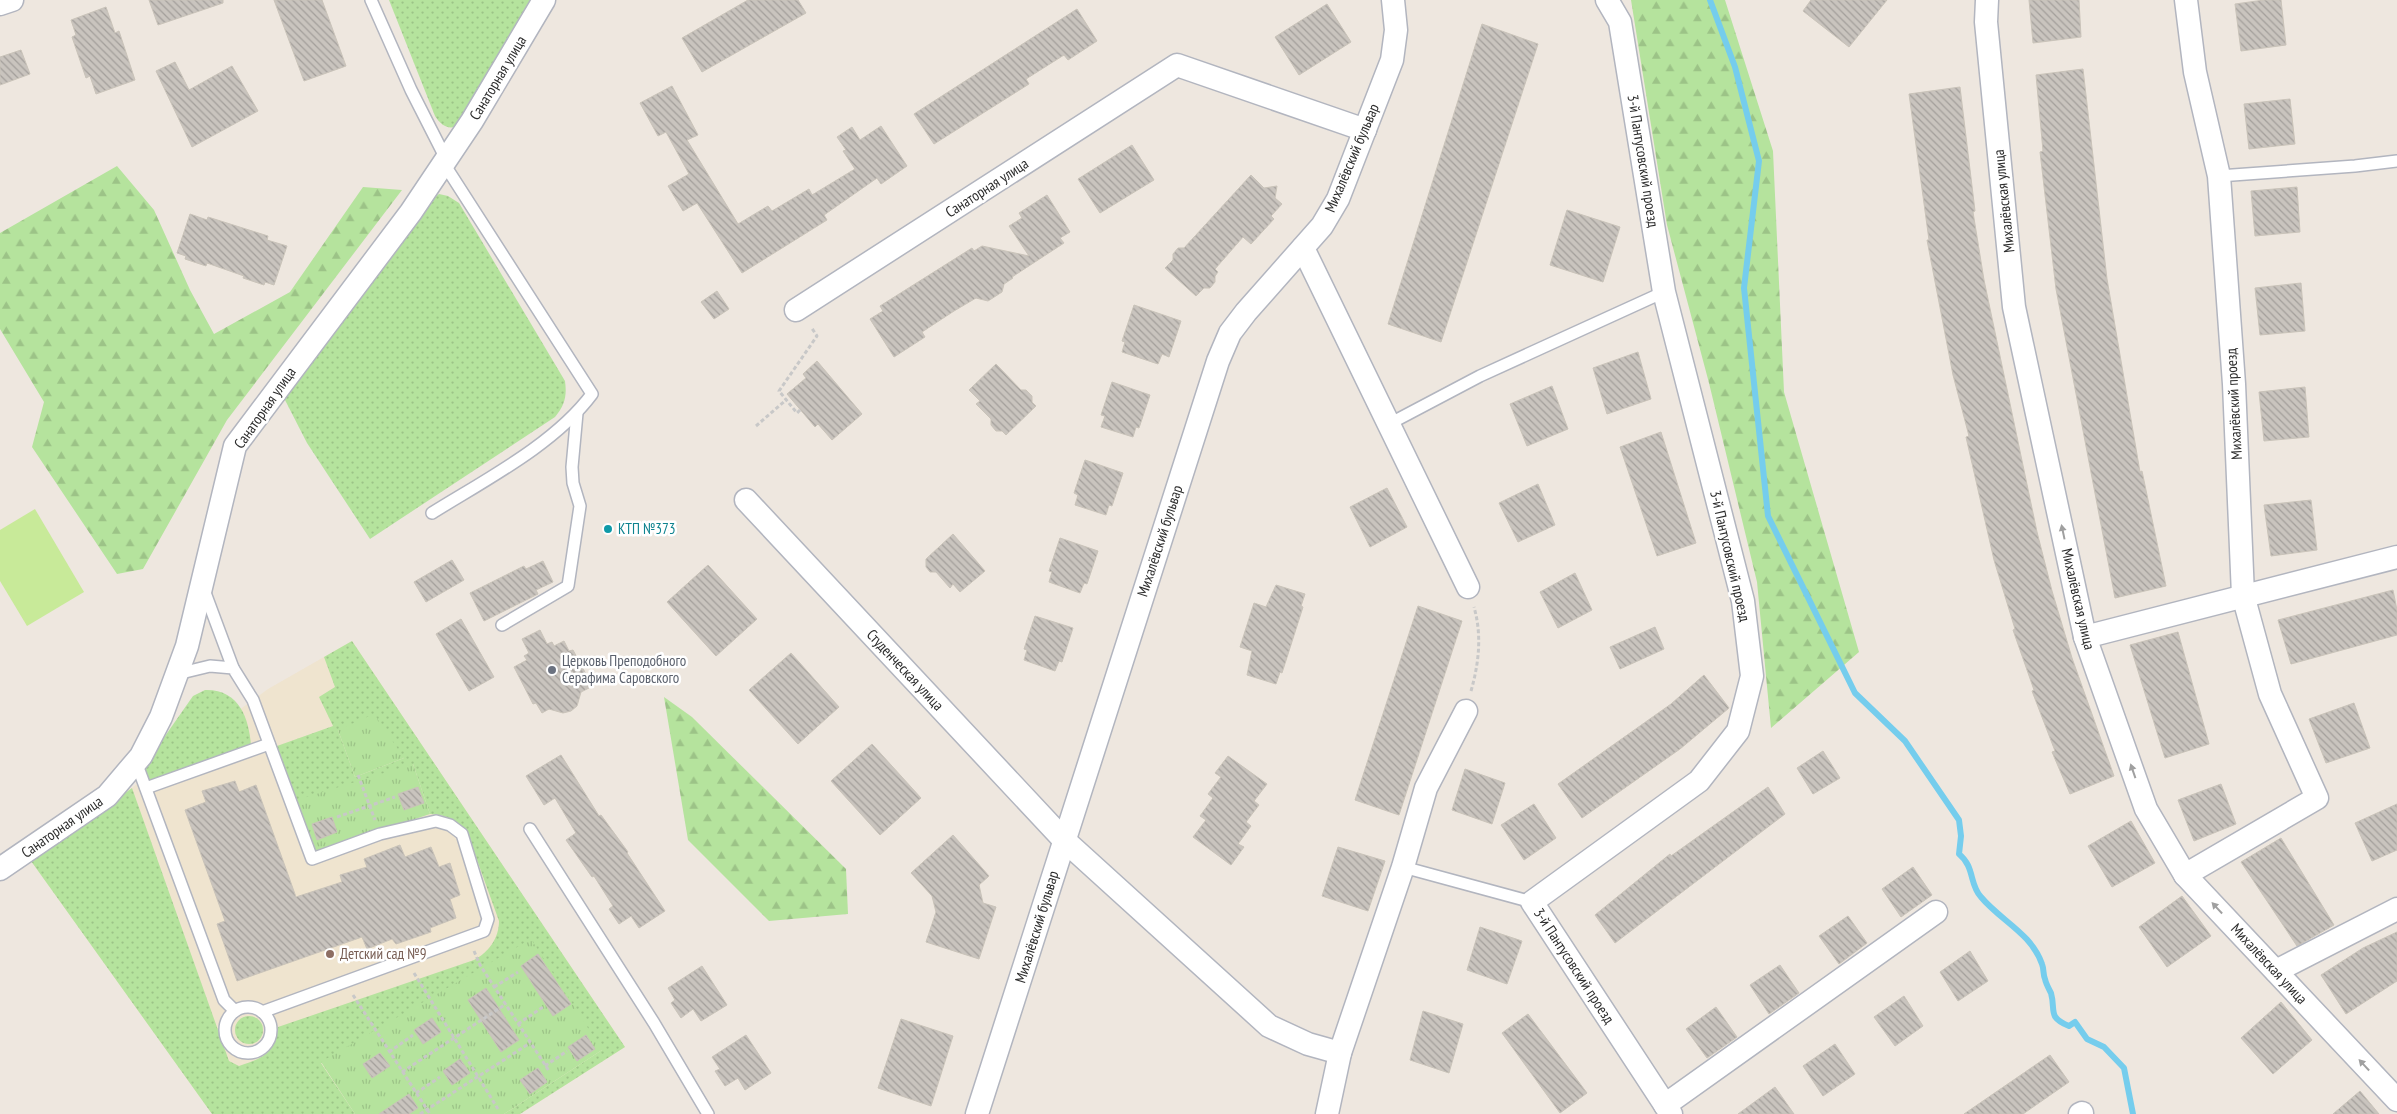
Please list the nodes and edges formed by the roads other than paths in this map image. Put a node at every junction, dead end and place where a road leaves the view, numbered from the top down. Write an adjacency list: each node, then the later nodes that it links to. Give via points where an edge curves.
1 (12, 0): 8 (street)
2 (371, 0): 10 (lane)
3 (544, 0): 10 (street, Санаторная улица)
4 (1393, 0): 9 (street, Михалёвский бульвар, via 1396,30 1392,60)
5 (1607, 0): 14 (street, 3-й Пантусовский проезд, via 1620,22)
6 (1987, 0): 25 (street, Михалёвская улица, one-way to 6, via 2014,306 1987,32)
7 (2186, 0): 12 (street, Михалёвский проезд, via 2195,72)
8 (0, 4)
9 (1365, 130): 13 (street, Михалёвский бульвар, via 1338,199 1322,226); 15 (street, Санаторная улица, via 1177,65)
10 (445, 161): 16 (lane, via 592,394); 21 (street, Санаторная улица, via 411,212 235,446)
11 (2397, 161): 12 (lane)
12 (2219, 176): 23 (street, Михалёвский проезд, via 2234,384)
13 (1303, 248): 17 (street); 33 (street, Михалёвский бульвар, via 1230,333 1218,361)
14 (1664, 292): 17 (lane, via 1480,376); 37 (street, 3-й Пантусовский проезд, via 1743,601 1752,676 1738,731 1699,780)
15 (796, 310)
16 (578, 413): 19 (lane, via 554,434); 24 (lane, via 572,467 580,506 568,586)
17 (1389, 424): 22 (street)
18 (746, 500): 33 (street, Студенческая улица)
19 (432, 513)
20 (2397, 557): 23 (street)
21 (201, 582): 26 (lane); 27 (street, Санаторная улица, via 187,646)
22 (1468, 587)
23 (2243, 595): 25 (street); 36 (street, Михалёвский проезд, via 2270,694 2316,798)
24 (502, 625)
25 (2085, 637): 36 (street, Михалёвская улица, one-way to 25, via 2146,809)
26 (233, 668): 27 (lane, via 210,666); 29 (lane, via 253,700)
27 (177, 674): 30 (street, Санаторная улица, via 161,717)
28 (1466, 711): 34 (street, via 1426,788)
29 (270, 744): 31 (lane); 42 (lane, via 312,858 380,834 436,821 450,825 462,834 488,918 484,931)
30 (136, 762): 31 (lane); 35 (street, Санаторная улица, via 107,796)
31 (146, 788): 41 (lane, via 224,1000)
32 (530, 829): 46 (lane)
33 (1064, 840): 43 (street, Студенческая улица, via 1269,1026 1308,1044); 47 (street, Михалёвский бульвар)
34 (1404, 866): 37 (lane); 43 (street)
35 (0, 869)
36 (2185, 875): 40 (street, Михалёвская улица, one-way to 36)
37 (1532, 902): 45 (street, 3-й Пантусовский проезд)
38 (2397, 909): 40 (street)
39 (1936, 912): 45 (street, 3-й Пантусовский проезд)
40 (2276, 971): 44 (street, Михалёвская улица, one-way to 40)
41 (235, 1011): 42 (lane, via 249,1007); 42 (lane, via 227,1022 226,1037 235,1049 250,1053 265,1046 269,1040 271,1024)
42 (262, 1012)
43 (1340, 1052): 48 (street)
44 (2397, 1100)
45 (1668, 1110)
46 (708, 1114)
47 (977, 1114)
48 (1327, 1114)

